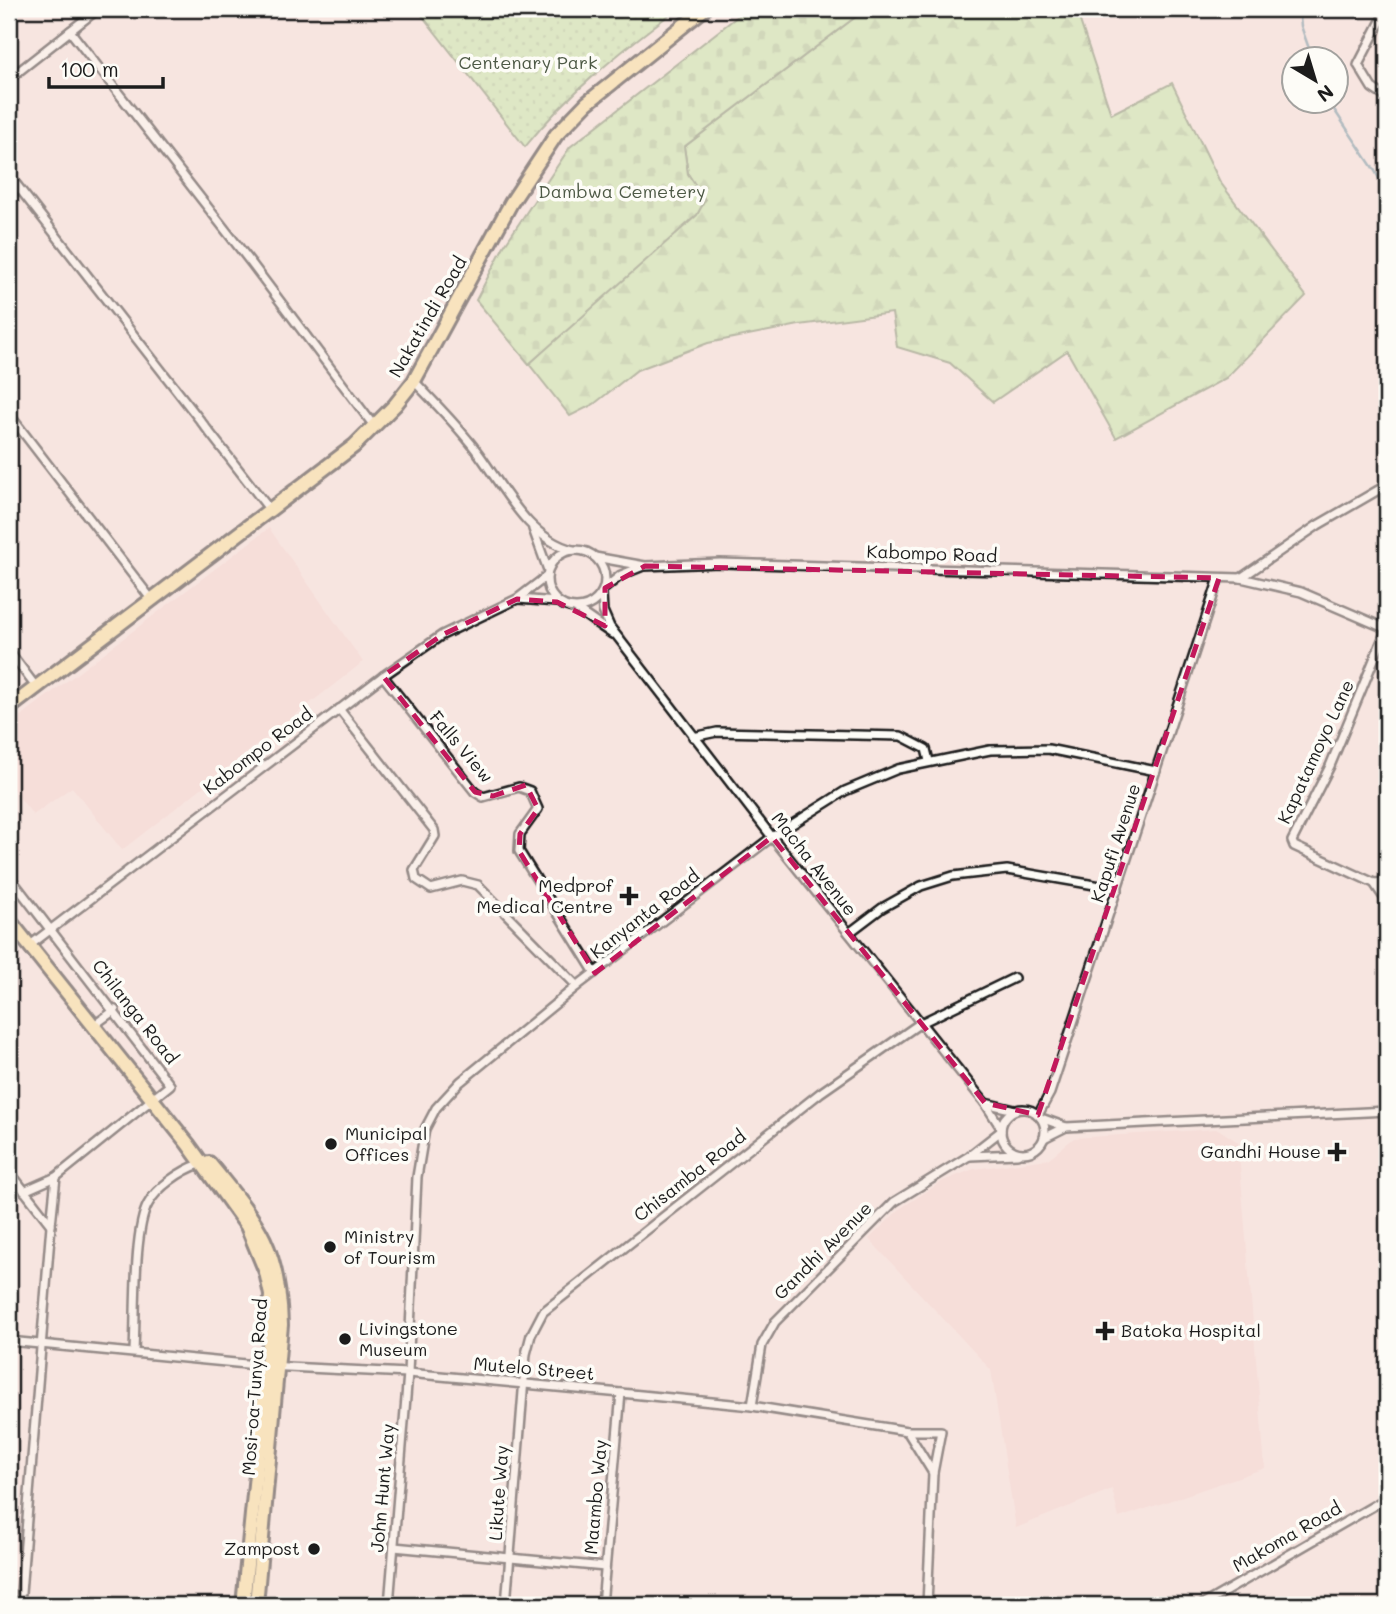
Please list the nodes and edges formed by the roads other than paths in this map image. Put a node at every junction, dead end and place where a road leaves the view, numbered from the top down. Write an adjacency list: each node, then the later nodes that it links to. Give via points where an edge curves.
1 (99, 9): 4 (street)
2 (704, 9): 8 (highway, Nakatindi Road, via 587,103 556,135 511,203)
3 (1387, 9): 6 (street, via 1358,65 1372,88)
4 (70, 31): 5 (street); 10 (street)
5 (9, 79)
6 (1387, 98)
7 (9, 175): 12 (street)
8 (414, 381): 10 (highway, Nakatindi Road); 13 (street, via 469,440)
9 (9, 414): 22 (street)
10 (374, 426): 12 (highway, Nakatindi Road)
11 (1387, 485): 19 (street)
12 (270, 510): 22 (highway, Nakatindi Road)
13 (531, 525): 14 (street, via 550,542); 17 (street)
14 (573, 550): 15 (street); 17 (street, via 555,558)
15 (595, 557): 16 (street, Kabompo Road); 20 (street, via 604,569)
16 (645, 566): 18 (street, Kabompo Road, via 720,564); 20 (street, Kabompo Road, via 621,575)
17 (548, 573): 21 (street, Kabompo Road); 23 (street)
18 (1219, 578): 19 (street, Kabompo Road); 34 (street, Kapufi Avenue)
19 (1241, 578): 25 (street, Kabompo Road, via 1301,592)
20 (603, 591): 24 (street, via 593,604); 26 (street, Macha Avenue, via 603,611)
21 (517, 599): 23 (street, Kabompo Road); 28 (street, Kabompo Road, via 442,635)
22 (152, 600): 29 (highway, Nakatindi Road)
23 (557, 602): 24 (street)
24 (575, 609): 26 (street, Macha Avenue)
25 (1387, 628): 38 (street, Kapatamoyo Lane, via 1330,766 1292,841 1294,846)
26 (621, 641): 32 (street, Macha Avenue)
27 (9, 651): 29 (street)
28 (383, 677): 31 (street, Kabompo Road); 45 (street, Falls View, via 475,792 483,797 519,787 530,791 538,809 520,834 519,851)
29 (36, 687): 30 (highway, Nakatindi Road)
30 (9, 708)
31 (339, 709): 42 (street, Kabompo Road); 47 (street, via 434,830 435,836 414,870 416,879 431,889 462,881 478,885)
32 (694, 737): 33 (street, via 717,732 901,736 926,748); 35 (street, Macha Avenue)
33 (929, 761): 34 (street, Kanyanta Road, via 990,750 1048,749); 35 (street, Kanyanta Road, via 845,791)
34 (1156, 771): 39 (street, Kapufi Avenue)
35 (772, 837): 43 (street, Macha Avenue); 45 (street, Kanyanta Road)
36 (9, 876): 42 (street, Chilanga Road)
37 (1387, 882): 38 (street)
38 (1374, 883): 40 (street)
39 (1118, 889): 43 (street, via 1007,870 953,876 921,886); 55 (street, Kapufi Avenue)
40 (1387, 902)
41 (9, 920): 44 (highway)
42 (51, 929): 44 (street, Kabompo Road); 48 (street, Chilanga Road)
43 (849, 933): 49 (street, Macha Avenue)
44 (29, 946): 50 (highway)
45 (595, 973): 47 (street, Kanyanta Road)
46 (1014, 978): 49 (street, Chisamba Road)
47 (577, 986): 70 (street, Kanyanta Road, via 460,1082 436,1108 425,1129 417,1177)
48 (115, 1010): 50 (street); 51 (street, Chilanga Road, via 169,1081 169,1088)
49 (919, 1024): 52 (street, Macha Avenue); 71 (street, Chisamba Road, via 820,1093 543,1312 531,1335)
50 (93, 1026): 51 (highway)
51 (153, 1101): 61 (highway); 63 (street, Chilanga Road)
52 (985, 1103): 53 (street); 57 (street, Macha Avenue)
53 (1015, 1110): 55 (street, via 1031,1110); 57 (street)
54 (1387, 1111): 56 (street)
55 (1040, 1117): 56 (street); 58 (street)
56 (1066, 1128): 58 (street)
57 (1001, 1129): 59 (street, via 1010,1149); 60 (street, Gandhi Avenue)
58 (1044, 1138): 59 (street, via 1035,1149)
59 (1023, 1153): 60 (street, Gandhi Avenue)
60 (969, 1156): 73 (street, Gandhi Avenue, via 894,1202 775,1322 762,1345)
61 (197, 1161): 68 (street, via 159,1191 148,1204 141,1225); 69 (highway, Mosi-oa-Tunya Road, via 260,1227 273,1257 280,1294)
62 (9, 1171): 64 (street)
63 (55, 1177): 64 (street, Chilanga Road); 65 (street)
64 (24, 1191): 65 (street)
65 (51, 1225): 67 (street)
66 (9, 1341): 67 (street, Mutelo Street)
67 (39, 1343): 68 (street, Mutelo Street); 80 (street)
68 (134, 1351): 69 (street, Mutelo Street)
69 (272, 1367): 70 (street, Mutelo Street); 81 (highway, Mosi-oa-Tunya Road, via 256,1455); 82 (highway, Mosi-oa-Tunya Road)
70 (408, 1373): 71 (street, Mutelo Street); 77 (street, John Hunt Way)
71 (523, 1384): 72 (street, Mutelo Street); 78 (street, Likute Way)
72 (621, 1392): 73 (street, Mutelo Street); 79 (street, Maambo Way)
73 (752, 1406): 74 (street, Mutelo Street)
74 (907, 1431): 75 (street); 75 (street, Mutelo Street, via 941,1432)
75 (933, 1473): 86 (street)
76 (1387, 1497): 87 (street, Makoma Road)
77 (394, 1547): 78 (street); 83 (street, John Hunt Way)
78 (511, 1558): 79 (street); 84 (street, Likute Way)
79 (605, 1567): 85 (street, Maambo Way)
80 (20, 1605)
81 (243, 1605)
82 (257, 1605)
83 (389, 1605)
84 (506, 1605)
85 (602, 1605)
86 (927, 1605)
87 (1202, 1605)

